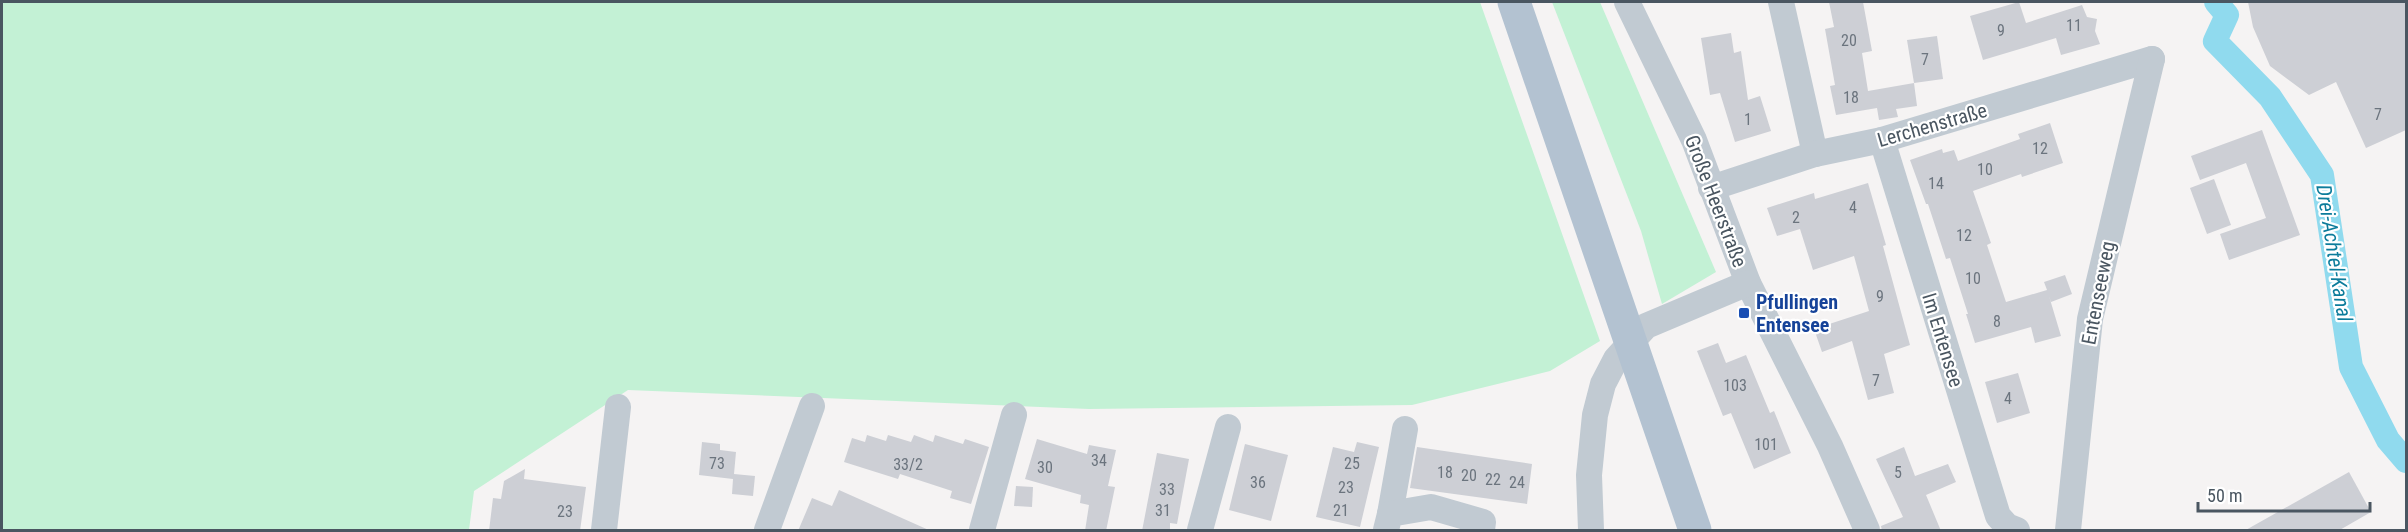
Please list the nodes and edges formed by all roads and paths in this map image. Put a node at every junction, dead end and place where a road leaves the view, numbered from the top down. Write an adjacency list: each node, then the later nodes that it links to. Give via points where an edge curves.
1 (1514, 2): 21 (main road)
2 (1627, 2): 7 (street, Große Heerstraße, via 1694,140)
3 (1781, 2): 6 (street)
4 (2152, 59): 5 (street, Lerchenstraße); 24 (street, Entenseeweg, via 2090,319)
5 (1882, 140): 6 (street, Lerchenstraße); 23 (street, Im Entensee, via 1998,516)
6 (1815, 154): 7 (street, Lerchenstraße)
7 (1711, 188): 8 (street, Große Heerstraße)
8 (1748, 283): 20 (street, via 1646,326 1616,359 1603,384 1595,415 1589,475); 22 (street, Große Heerstraße, via 1830,446)
9 (812, 406): 16 (street)
10 (618, 407): 15 (street)
11 (1014, 415): 17 (street)
12 (1228, 427): 18 (street)
13 (1405, 429): 14 (street)
14 (1388, 522): 19 (street, via 1431,507 1483,522)
15 (604, 531)
16 (767, 531)
17 (982, 531)
18 (1200, 531)
19 (1482, 531)
20 (1591, 531)
21 (1695, 531)
22 (1867, 531)
23 (2017, 531)
24 (2068, 531)

